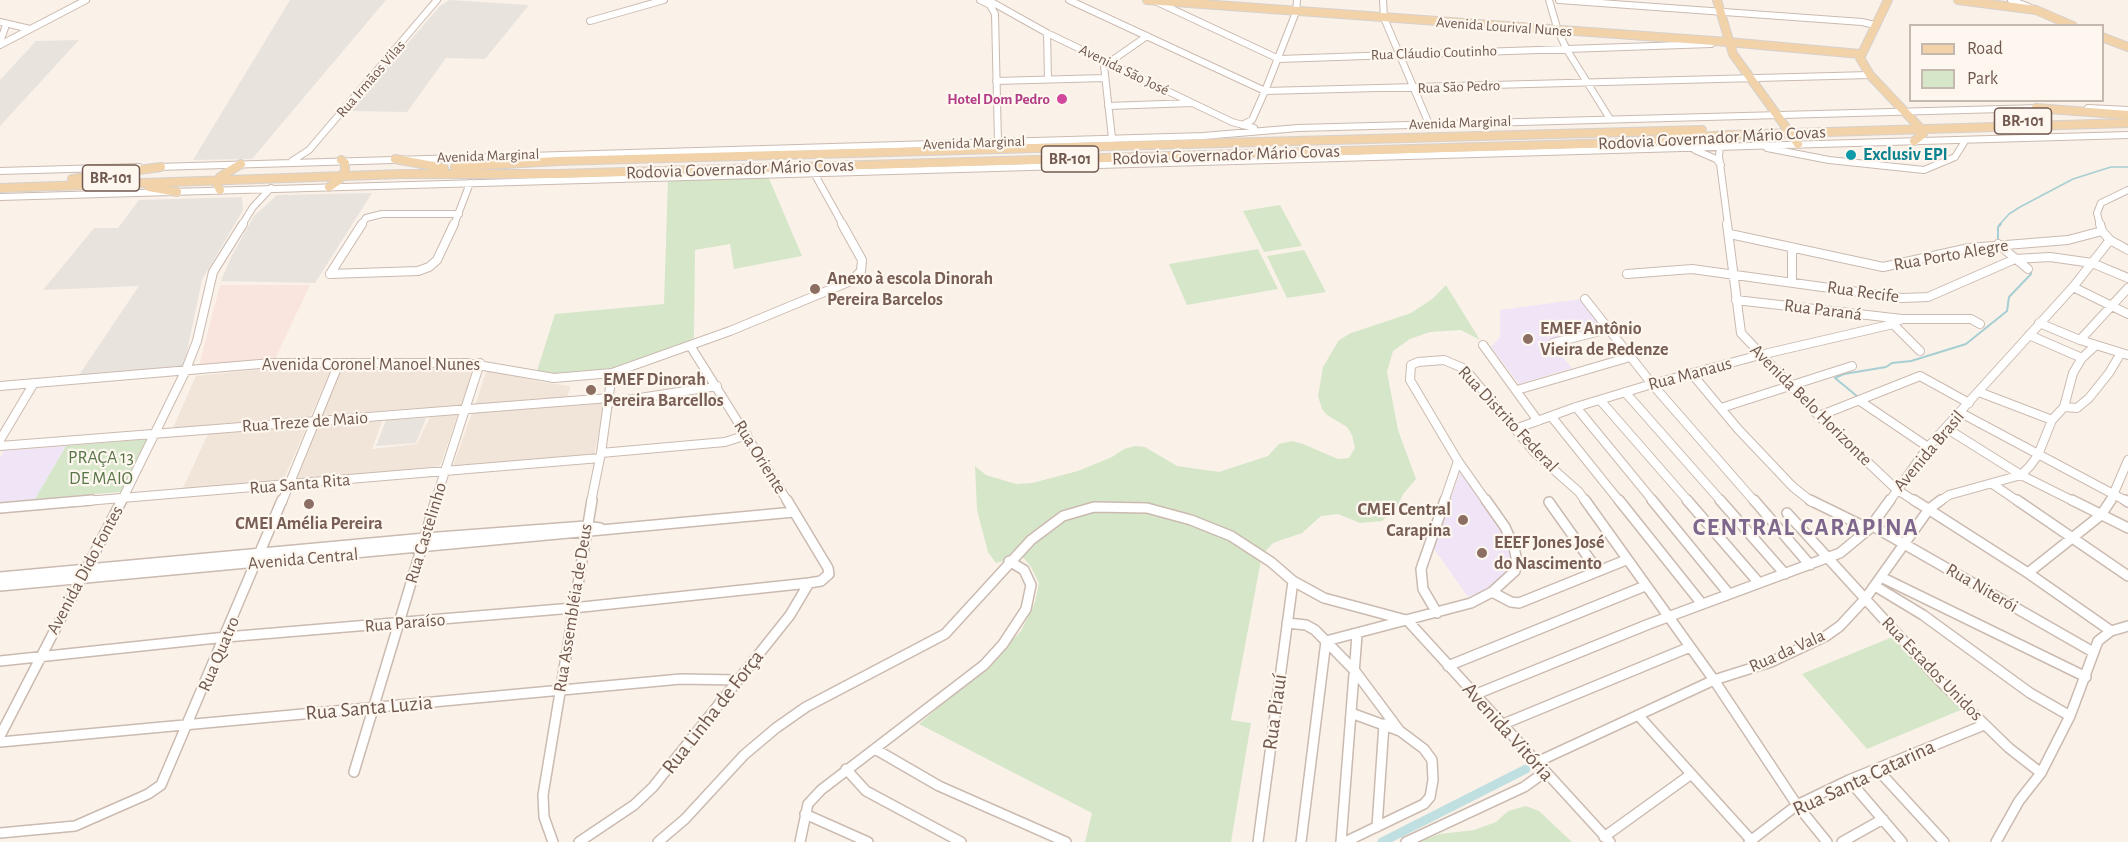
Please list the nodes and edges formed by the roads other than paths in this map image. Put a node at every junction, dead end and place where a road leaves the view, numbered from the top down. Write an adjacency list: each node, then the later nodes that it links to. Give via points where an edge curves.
1 (76, 0): 32 (street)
2 (86, 0): 33 (street)
3 (437, 0): 20 (street)
4 (443, 0): 20 (street)
5 (664, 0): 26 (street)
6 (980, 0): 27 (street, via 994,9)
7 (988, 0): 25 (street, Avenida São José)
8 (1069, 0): 37 (street, Rua São Pedro)
9 (1147, 0): 10 (main road, Avenida Lourival Nunes)
10 (1154, 0): 22 (main road, Avenida Lourival Nunes); 46 (street, Rua Cláudio Coutinho)
11 (1297, 0): 22 (street)
12 (1383, 0): 24 (street)
13 (1549, 0): 34 (street)
14 (1559, 0): 23 (street)
15 (1717, 0): 23 (main road)
16 (1888, 0): 31 (main road)
17 (1958, 0): 21 (main road)
18 (2011, 0): 21 (street)
19 (2019, 0): 30 (main road)
20 (432, 7): 81 (street, Rua Irmãos Vilas)
21 (2036, 10): 29 (main road)
22 (1296, 12): 24 (main road, Avenida Lourival Nunes); 46 (street)
23 (1721, 12): 31 (street); 40 (main road)
24 (1384, 18): 34 (main road, Avenida Lourival Nunes); 44 (street)
25 (1025, 20): 27 (street, via 1004,16); 36 (street, Avenida São José)
26 (590, 21)
27 (996, 21): 52 (street)
28 (2, 24): 32 (street); 35 (street); 39 (street)
29 (2068, 24)
30 (2076, 24)
31 (1875, 25): 45 (main road)
32 (24, 27): 33 (street); 35 (street)
33 (30, 29): 35 (street)
34 (1558, 31): 41 (main road, Avenida Lourival Nunes); 43 (street)
35 (18, 33): 39 (street)
36 (1047, 33): 47 (street, Avenida São José); 51 (street)
37 (1147, 36): 47 (street); 55 (street, Rua São Pedro)
38 (2104, 36): 42 (main road)
39 (0, 41)
40 (1728, 42): 41 (main road, Avenida Lourival Nunes); 45 (main road, Avenida Lourival Nunes); 50 (main road)
41 (1680, 43): 43 (street, Rua Cláudio Coutinho)
42 (2128, 45)
43 (1567, 50): 44 (street, Rua Cláudio Coutinho); 53 (street)
44 (1399, 53): 46 (street, Rua Cláudio Coutinho); 54 (street)
45 (1860, 54): 48 (main road)
46 (1279, 58): 55 (street)
47 (1108, 61): 49 (street, via 1104,66); 56 (street, Avenida São José)
48 (1870, 75): 50 (street, Rua São Pedro); 60 (main road)
49 (1105, 78): 51 (street); 57 (street)
50 (1750, 78): 53 (street, Rua São Pedro); 61 (main road)
51 (1048, 79): 52 (street)
52 (996, 81): 76 (street)
53 (1589, 84): 54 (street, Rua São Pedro); 63 (street)
54 (1414, 89): 55 (street, Rua São Pedro); 65 (street)
55 (1265, 91): 64 (street)
56 (1193, 103): 57 (street); 66 (street, Avenida São José)
57 (1108, 106): 73 (street)
58 (2036, 108): 59 (street, Avenida Marginal); 60 (street, Avenida Marginal); 62 (main road)
59 (2128, 110)
60 (1905, 111): 61 (street, Avenida Marginal); 68 (main road)
61 (1775, 114): 63 (street, Avenida Marginal); 71 (main road)
62 (2128, 116): 68 (main road, Rodovia Governador Mário Covas / BR-101)
63 (1610, 119): 65 (street, Avenida Marginal)
64 (1252, 120): 66 (street); 69 (street)
65 (1429, 124): 70 (street, Avenida Marginal)
66 (1240, 125): 69 (street, Avenida São José)
67 (2128, 125): 68 (main road, Rodovia Governador Mário Covas / BR-101)
68 (1920, 127): 71 (main road, Rodovia Governador Mário Covas / BR-101); 74 (main road, via 1923,134)
69 (1256, 129): 70 (street, Avenida São José)
70 (1265, 130): 73 (street, Avenida Marginal)
71 (1787, 130): 77 (main road); 82 (main road, Rodovia Governador Mário Covas / BR-101, via 1617,143); 91 (main road, Rodovia Governador Mário Covas / BR-101, via 568,160)
72 (2128, 135): 75 (street, Avenida Marginal)
73 (1112, 138): 76 (street, Avenida Marginal)
74 (1914, 141): 75 (street, Avenida Marginal); 77 (street, Avenida Marginal)
75 (1965, 141): 78 (street, via 1954,157 1924,170 1819,159)
76 (998, 142): 84 (street, Avenida Marginal)
77 (1798, 144): 78 (street, Avenida Marginal)
78 (1757, 146): 79 (street, Avenida Marginal)
79 (1720, 147): 80 (street, Avenida Marginal); 89 (street, Avenida Belo Horizonte)
80 (1690, 148): 83 (street, Avenida Marginal); 89 (street, via 1716,159)
81 (309, 150): 86 (street, Rua Irmãos Vilas); 87 (street)
82 (1262, 153): 83 (main road); 94 (main road, Rodovia Governador Mário Covas / BR-101, via 557,174)
83 (1305, 158): 93 (street, Avenida Marginal)
84 (395, 159): 85 (street, Avenida Marginal); 91 (main road)
85 (341, 160): 87 (street, Avenida Marginal); 94 (main road, via 345,163)
86 (291, 162): 87 (street, Avenida Marginal); 88 (street, Avenida Marginal)
87 (311, 162)
88 (241, 164): 90 (street, Avenida Marginal); 95 (main road)
89 (1722, 166): 111 (street, Avenida Belo Horizonte)
90 (161, 167): 92 (street, Avenida Marginal); 96 (main road)
91 (444, 168): 94 (main road, Rodovia Governador Mário Covas / BR-101)
92 (0, 171)
93 (813, 173): 99 (street, Avenida Marginal); 139 (street, Avenida Coronel Manoel Nunes, via 862,260 858,276)
94 (344, 174): 95 (main road, Rodovia Governador Mário Covas / BR-101); 100 (main road)
95 (220, 177): 96 (main road, Rodovia Governador Mário Covas / BR-101); 98 (main road, Rodovia Governador Mário Covas / BR-101); 104 (main road)
96 (71, 179): 97 (main road, Rodovia Governador Mário Covas / BR-101)
97 (0, 181)
98 (119, 183): 101 (main road, Rodovia Governador Mário Covas / BR-101); 106 (main road)
99 (470, 183): 100 (street, Avenida Marginal); 109 (street)
100 (329, 187): 102 (street, Avenida Marginal)
101 (0, 188)
102 (271, 188): 103 (street, Avenida Marginal); 108 (street, Avenida Dido Fontes)
103 (251, 189): 104 (street, Avenida Marginal); 108 (street)
104 (220, 190): 106 (street, Avenida Marginal)
105 (2128, 190): 110 (street, via 2101,203 2097,213)
106 (177, 192): 107 (street, Avenida Marginal)
107 (0, 197)
108 (253, 207): 148 (street, Avenida Dido Fontes, via 213,272 197,341)
109 (459, 214): 109 (street, via 437,260 429,267 418,271 330,274 366,218 382,214)
110 (2102, 231): 112 (street); 113 (street, Rua Porto Alegre, via 2068,240)
111 (1730, 234): 114 (street, Rua Porto Alegre); 120 (street, Avenida Belo Horizonte)
112 (2110, 240): 115 (street); 117 (street, Avenida Brasil)
113 (1998, 244): 114 (street, Rua Porto Alegre, via 1883,267); 116 (street)
114 (1792, 248): 122 (street)
115 (2128, 250)
116 (2015, 259): 117 (street, Rua Recife, via 2050,257); 118 (street); 122 (street, Rua Recife, via 1928,297 1902,298)
117 (2092, 263): 121 (street, Rua Recife); 123 (street, Avenida Brasil)
118 (2028, 269)
119 (1627, 274): 120 (street, Rua Recife, via 1677,268)
120 (1733, 274): 122 (street, Rua Recife); 126 (street, Avenida Belo Horizonte)
121 (2128, 278)
122 (1792, 282)
123 (2073, 287): 127 (street); 130 (street, Avenida Brasil)
124 (2128, 288): 127 (street)
125 (1585, 299): 133 (street)
126 (1736, 300): 129 (street, Rua Paraná); 141 (street, Avenida Belo Horizonte, via 1741,333)
127 (2113, 307): 128 (street); 135 (street)
128 (2128, 314)
129 (1902, 319): 131 (street, Rua Manaus); 132 (street, Rua Paraná, via 1971,319)
130 (2039, 323): 134 (street, Avenida Brasil); 135 (street)
131 (1893, 324): 140 (street); 141 (street, Rua Manaus)
132 (1980, 324)
133 (1608, 329): 136 (street); 143 (street)
134 (2029, 334): 144 (street); 158 (street, Avenida Brasil)
135 (2080, 340): 138 (street)
136 (1553, 343)
137 (1483, 345): 156 (street)
138 (2096, 345): 142 (street); 144 (street)
139 (691, 347): 149 (street, Avenida Coronel Manoel Nunes); 154 (street, Rua Oriente)
140 (1920, 351)
141 (1761, 354): 150 (street, Rua Manaus); 155 (street, Avenida Belo Horizonte)
142 (2125, 354): 164 (street, via 2090,398 2077,408)
143 (1630, 357): 152 (street); 156 (street)
144 (2082, 358): 164 (street, via 2073,373)
145 (339, 363): 146 (street, Avenida Coronel Manoel Nunes); 148 (street, Avenida Coronel Manoel Nunes, via 257,363); 170 (street, Rua Quatro)
146 (480, 363): 149 (street, Avenida Coronel Manoel Nunes, via 554,378); 166 (street, Rua Castelinho)
147 (1852, 366): 155 (street)
148 (185, 372): 151 (street, Avenida Coronel Manoel Nunes); 175 (street, Avenida Dido Fontes)
149 (612, 373): 160 (street, Rua Assembléia de Deus)
150 (1692, 374): 152 (street, Rua Manaus); 165 (street, Rua Niterói)
151 (34, 383): 153 (street, Avenida Coronel Manoel Nunes); 177 (street)
152 (1652, 384): 157 (street, Rua Manaus); 209 (street)
153 (0, 386)
154 (717, 386): 160 (street, Rua Treze de Maio); 176 (street, Rua Oriente)
155 (1789, 386): 165 (street); 169 (street, Avenida Belo Horizonte)
156 (1517, 390): 172 (street)
157 (1625, 392): 159 (street, Rua Manaus); 214 (street)
158 (1979, 392): 162 (street, Avenida Brasil); 171 (street)
159 (1600, 400): 163 (street, Rua Manaus); 221 (street)
160 (609, 401): 166 (street, Rua Treze de Maio); 181 (street, Rua Assembléia de Deus)
161 (1860, 401): 162 (street, via 1920,375); 169 (street); 179 (street)
162 (1969, 403): 167 (street, Avenida Brasil)
163 (1576, 407): 168 (street, Rua Manaus); 226 (street)
164 (2064, 407): 171 (street)
165 (1721, 408): 198 (street, Rua Niterói, via 1804,496)
166 (463, 410): 170 (street, Rua Treze de Maio); 184 (street, Rua Castelinho)
167 (1961, 413): 173 (street, Avenida Brasil); 180 (street)
168 (1551, 416): 172 (street, Rua Manaus); 228 (street)
169 (1820, 416): 188 (street, Avenida Belo Horizonte)
170 (314, 420): 175 (street, Rua Treze de Maio); 187 (street, Rua Quatro)
171 (2052, 420): 180 (street, Rua da Vala)
172 (1538, 421): 174 (street, Rua Manaus)
173 (1946, 428): 179 (street, Avenida Brasil); 185 (street)
174 (1515, 429): 182 (street, Rua Distrito Federal, via 1459,364 1444,360 1411,365 1410,380); 207 (street, Rua Distrito Federal, via 1535,453 1579,492)
175 (156, 434): 178 (street, Rua Treze de Maio); 190 (street, Avenida Dido Fontes)
176 (747, 435): 181 (street, Rua Santa Rita, via 725,442); 195 (street, Rua Oriente)
177 (0, 440)
178 (0, 446)
179 (1928, 447): 188 (street, Avenida Brasil)
180 (2038, 455): 185 (street, Rua da Vala); 189 (street)
181 (600, 456): 184 (street, Rua Santa Rita); 200 (street, Rua Assembléia de Deus)
182 (1458, 460): 225 (street, Rua Distrito Federal, via 1505,527 1514,547 1515,571); 230 (street, via 1421,569 1423,589)
183 (2128, 460): 189 (street)
184 (445, 471): 187 (street, Rua Santa Rita); 201 (street, Rua Castelinho)
185 (2021, 475): 186 (street, Rua da Vala); 197 (street)
186 (1994, 485): 194 (street, Rua da Vala, via 1949,495); 202 (street)
187 (287, 486): 190 (street, Rua Santa Rita); 205 (street, Rua Quatro)
188 (1896, 489): 194 (street, Avenida Belo Horizonte); 198 (street, Avenida Brasil)
189 (2115, 495): 192 (street); 197 (street)
190 (124, 497): 193 (street, Rua Santa Rita); 211 (street, Avenida Dido Fontes)
191 (1549, 502): 212 (street)
192 (2128, 502)
193 (0, 508)
194 (1929, 509): 203 (street, Rua da Vala); 213 (street, Avenida Belo Horizonte)
195 (794, 512): 200 (street, Avenida Central); 210 (street, Rua Oriente)
196 (1787, 513): 206 (street, Rua Estados Unidos)
197 (2101, 515): 199 (street); 202 (street)
198 (1870, 527): 203 (street, Rua Niterói); 206 (street, Avenida Brasil)
199 (2128, 528)
200 (586, 530): 201 (street, Avenida Central); 204 (street, Avenida Central); 229 (street, Rua Assembléia de Deus)
201 (425, 538): 204 (street, Rua Castelinho); 205 (street, Avenida Central)
202 (2073, 539): 213 (street); 215 (street)
203 (1904, 544): 217 (street, Rua da Vala); 241 (street, Rua Niterói)
204 (422, 547): 205 (street, Avenida Central); 234 (street, Rua Castelinho)
205 (259, 558): 211 (street, Avenida Central); 218 (street, Avenida Central); 238 (street, Rua Quatro)
206 (1829, 559): 209 (street, Avenida Brasil); 227 (street, Rua Estados Unidos)
207 (1626, 560): 212 (street); 223 (street, Rua Distrito Federal)
208 (1010, 561): 219 (street, Rua Distrito Federal, via 1063,516 1094,507 1147,508 1231,536); 262 (street, via 1024,570 1031,585 1018,624 984,665); 280 (street, Rua Distrito Federal, via 945,634 806,707 776,728)
209 (1810, 565): 214 (street, Avenida Brasil)
210 (828, 568): 220 (street, Rua Linha de Força, via 826,577)
211 (87, 569): 216 (street, Avenida Central); 218 (street, Avenida Dido Fontes)
212 (1598, 571): 225 (street, via 1519,603)
213 (2028, 573): 236 (street, Avenida Belo Horizonte)
214 (1785, 574): 221 (street, Avenida Brasil)
215 (2128, 576)
216 (0, 577)
217 (1881, 577): 224 (street, Rua da Vala); 246 (street)
218 (82, 579): 222 (street, Avenida Central); 242 (street, Avenida Dido Fontes)
219 (1293, 581): 232 (street, Rua Distrito Federal, via 1331,601); 233 (street, Rua Piauí)
220 (809, 583): 229 (street, Rua Paraíso); 247 (street, Rua Linha de Força, via 790,615)
221 (1759, 583): 226 (street, Avenida Brasil)
222 (0, 586)
223 (1645, 586): 231 (street, Rua Distrito Federal); 244 (street)
224 (1875, 586): 227 (street, Rua da Vala); 254 (street, via 1923,615 2030,693)
225 (1492, 592): 230 (street, Rua Distrito Federal)
226 (1729, 594): 228 (street, Avenida Brasil)
227 (1865, 599): 248 (street, Rua da Vala, via 1840,626 1808,646); 258 (street, Rua Estados Unidos)
228 (1702, 604): 231 (street, Avenida Brasil)
229 (573, 608): 234 (street, Rua Paraíso); 249 (street, Rua Assembléia de Deus)
230 (1437, 613): 232 (street, Rua Distrito Federal)
231 (1668, 617): 240 (street, Rua Distrito Federal); 250 (street, Avenida Brasil)
232 (1408, 621): 237 (street); 244 (street, Avenida Vitória)
233 (1287, 623): 239 (street, via 1315,630); 285 (street, Rua Piauí)
234 (399, 624): 238 (street, Rua Paraíso); 251 (street, Rua Castelinho)
235 (2128, 626): 236 (street)
236 (2111, 631): 241 (street)
237 (1357, 634): 239 (street); 245 (street)
238 (226, 638): 242 (street, Rua Paraíso); 255 (street, Rua Quatro)
239 (1326, 641): 245 (street); 286 (street)
240 (1690, 647): 248 (street, Rua Distrito Federal); 257 (street)
241 (2093, 652): 246 (street)
242 (40, 657): 243 (street, Rua Paraíso); 260 (street, Avenida Dido Fontes)
243 (0, 661)
244 (1448, 666): 250 (street, Avenida Vitória)
245 (1355, 671): 252 (street); 259 (street)
246 (2086, 677): 254 (street)
247 (738, 680): 249 (street, Rua Santa Luzia, via 681,679); 279 (street, Rua Linha de Força, via 653,787 634,805)
248 (1714, 680): 253 (street, Rua da Vala); 271 (street, Rua Distrito Federal)
249 (559, 690): 251 (street, Rua Santa Luzia); 278 (street, Rua Assembléia de Deus, via 542,806)
250 (1474, 695): 257 (street, Avenida Vitória)
251 (374, 708): 255 (street, Rua Santa Luzia); 266 (street, Rua Castelinho)
252 (1351, 713): 256 (street); 287 (street)
253 (1638, 715): 263 (street, Rua da Vala); 269 (street)
254 (2070, 716): 268 (street)
255 (189, 724): 261 (street, Rua Santa Luzia); 275 (street, Rua Quatro, via 166,776 148,794 69,828)
256 (1384, 724): 259 (street); 274 (street)
257 (1501, 725): 263 (street, Avenida Vitória)
258 (1984, 725): 264 (street, Rua Santa Catarina); 268 (street, Rua Estados Unidos)
259 (1400, 731): 274 (street, via 1432,760 1430,797 1414,810)
260 (0, 736)
261 (0, 742)
262 (875, 749): 265 (street); 284 (street, via 969,800)
263 (1538, 762): 267 (street, Avenida Vitória)
264 (1877, 768): 270 (street, Rua Santa Catarina); 292 (street)
265 (846, 769): 272 (street, via 808,804); 283 (street, via 866,791)
266 (354, 772)
267 (1545, 772): 276 (street, Avenida Vitória); 288 (street, via 1524,787)
268 (2041, 773): 293 (street, via 2019,801)
269 (1690, 775): 276 (street); 277 (street)
270 (1849, 780): 271 (street, Rua Santa Catarina); 273 (street)
271 (1797, 804): 277 (street, Rua Santa Catarina); 289 (street, Rua Distrito Federal)
272 (805, 814): 281 (street); 282 (street)
273 (1882, 819): 290 (street); 291 (street)
274 (1377, 827): 287 (street)
275 (0, 833)
276 (1607, 839)
277 (1750, 841)
278 (553, 842)
279 (579, 842)
280 (658, 842)
281 (800, 842)
282 (868, 842)
283 (961, 842)
284 (1066, 842)
285 (1257, 842)
286 (1301, 842)
287 (1343, 842)
288 (1406, 842)
289 (1827, 842)
290 (1842, 842)
291 (1902, 842)
292 (1944, 842)
293 (1996, 842)

